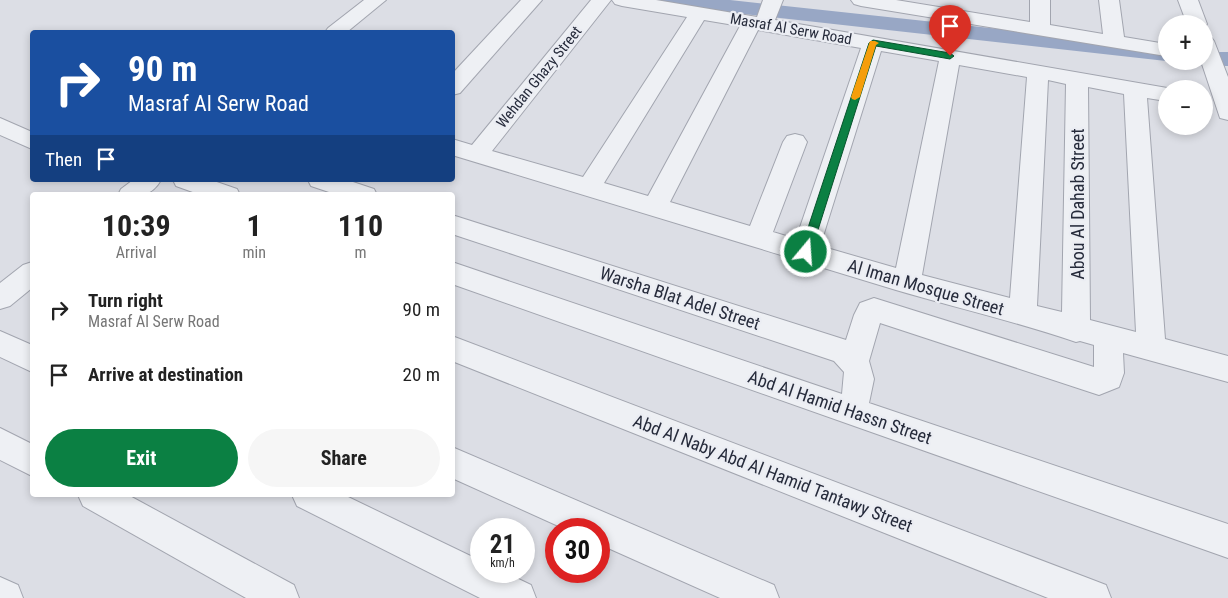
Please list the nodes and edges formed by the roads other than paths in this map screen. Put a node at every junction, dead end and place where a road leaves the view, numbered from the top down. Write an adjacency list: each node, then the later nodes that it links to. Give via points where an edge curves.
1 (376, 0): 16 (street)
2 (532, 0): 24 (street)
3 (601, 0): 33 (street, Wehdan Ghazy Street)
4 (622, 0): 12 (street, Masraf Al Serw Road)
5 (773, 0): 14 (street)
6 (861, 0): 10 (street)
7 (1040, 0): 15 (street)
8 (1109, 0): 17 (street)
9 (1188, 0): 13 (street)
10 (915, 4): 11 (street)
11 (948, 7): 15 (street)
12 (699, 13): 14 (street, Masraf Al Serw Road); 36 (street)
13 (1194, 15)
14 (758, 23): 18 (street, Masraf Al Serw Road); 39 (street)
15 (1040, 28): 17 (street)
16 (338, 30)
17 (1114, 40): 19 (street)
18 (873, 43): 20 (street, Masraf Al Serw Road); 42 (street)
19 (1158, 48)
20 (950, 56): 22 (street, Masraf Al Serw Road); 45 (street)
21 (1213, 69): 28 (street)
22 (1038, 71): 23 (street, Masraf Al Serw Road); 47 (street)
23 (1077, 78): 25 (street, Masraf Al Serw Road); 48 (street, Abou Al Dahab Street)
24 (455, 85)
25 (1135, 88): 26 (street, Masraf Al Serw Road); 52 (street)
26 (1158, 92)
27 (1213, 102): 28 (street)
28 (1228, 104): 29 (street)
29 (1228, 113)
30 (0, 126): 31 (street)
31 (30, 140)
32 (795, 142): 41 (street)
33 (465, 151): 36 (street, Al Iman Mosque Street)
34 (191, 182): 37 (street)
35 (326, 182): 38 (street)
36 (589, 188): 39 (street, Al Iman Mosque Street)
37 (219, 192)
38 (356, 192)
39 (655, 207): 41 (street, Al Iman Mosque Street)
40 (455, 225): 54 (street, Warsha Blat Adel Street, via 844,352)
41 (758, 238): 42 (street, Al Iman Mosque Street)
42 (806, 252): 45 (street, Al Iman Mosque Street)
43 (455, 274): 56 (street, Abd Al Hamid Hassn Street)
44 (30, 276): 46 (street)
45 (907, 282): 47 (street, Al Iman Mosque Street)
46 (0, 298)
47 (1023, 315): 48 (street, Al Iman Mosque Street)
48 (1076, 330): 49 (street, Al Iman Mosque Street)
49 (1108, 338): 52 (street, Al Iman Mosque Street); 54 (street, via 1108,378 1099,382 874,310 868,315)
50 (0, 343): 53 (street)
51 (455, 349): 68 (street, Abd Al Naby Abd Al Hamid Tantawy Street)
52 (1151, 349): 55 (street, Al Iman Mosque Street)
53 (30, 358)
54 (855, 360): 56 (street, via 860,375)
55 (1228, 369)
56 (852, 411): 62 (street, Abd Al Hamid Hassn Street)
57 (0, 443): 58 (street)
58 (30, 460)
59 (455, 463): 67 (street)
60 (99, 497): 65 (street)
61 (313, 497): 66 (street)
62 (1228, 541)
63 (0, 595): 64 (street)
64 (5, 598)
65 (281, 598)
66 (518, 598)
67 (761, 598)
68 (1093, 598)

